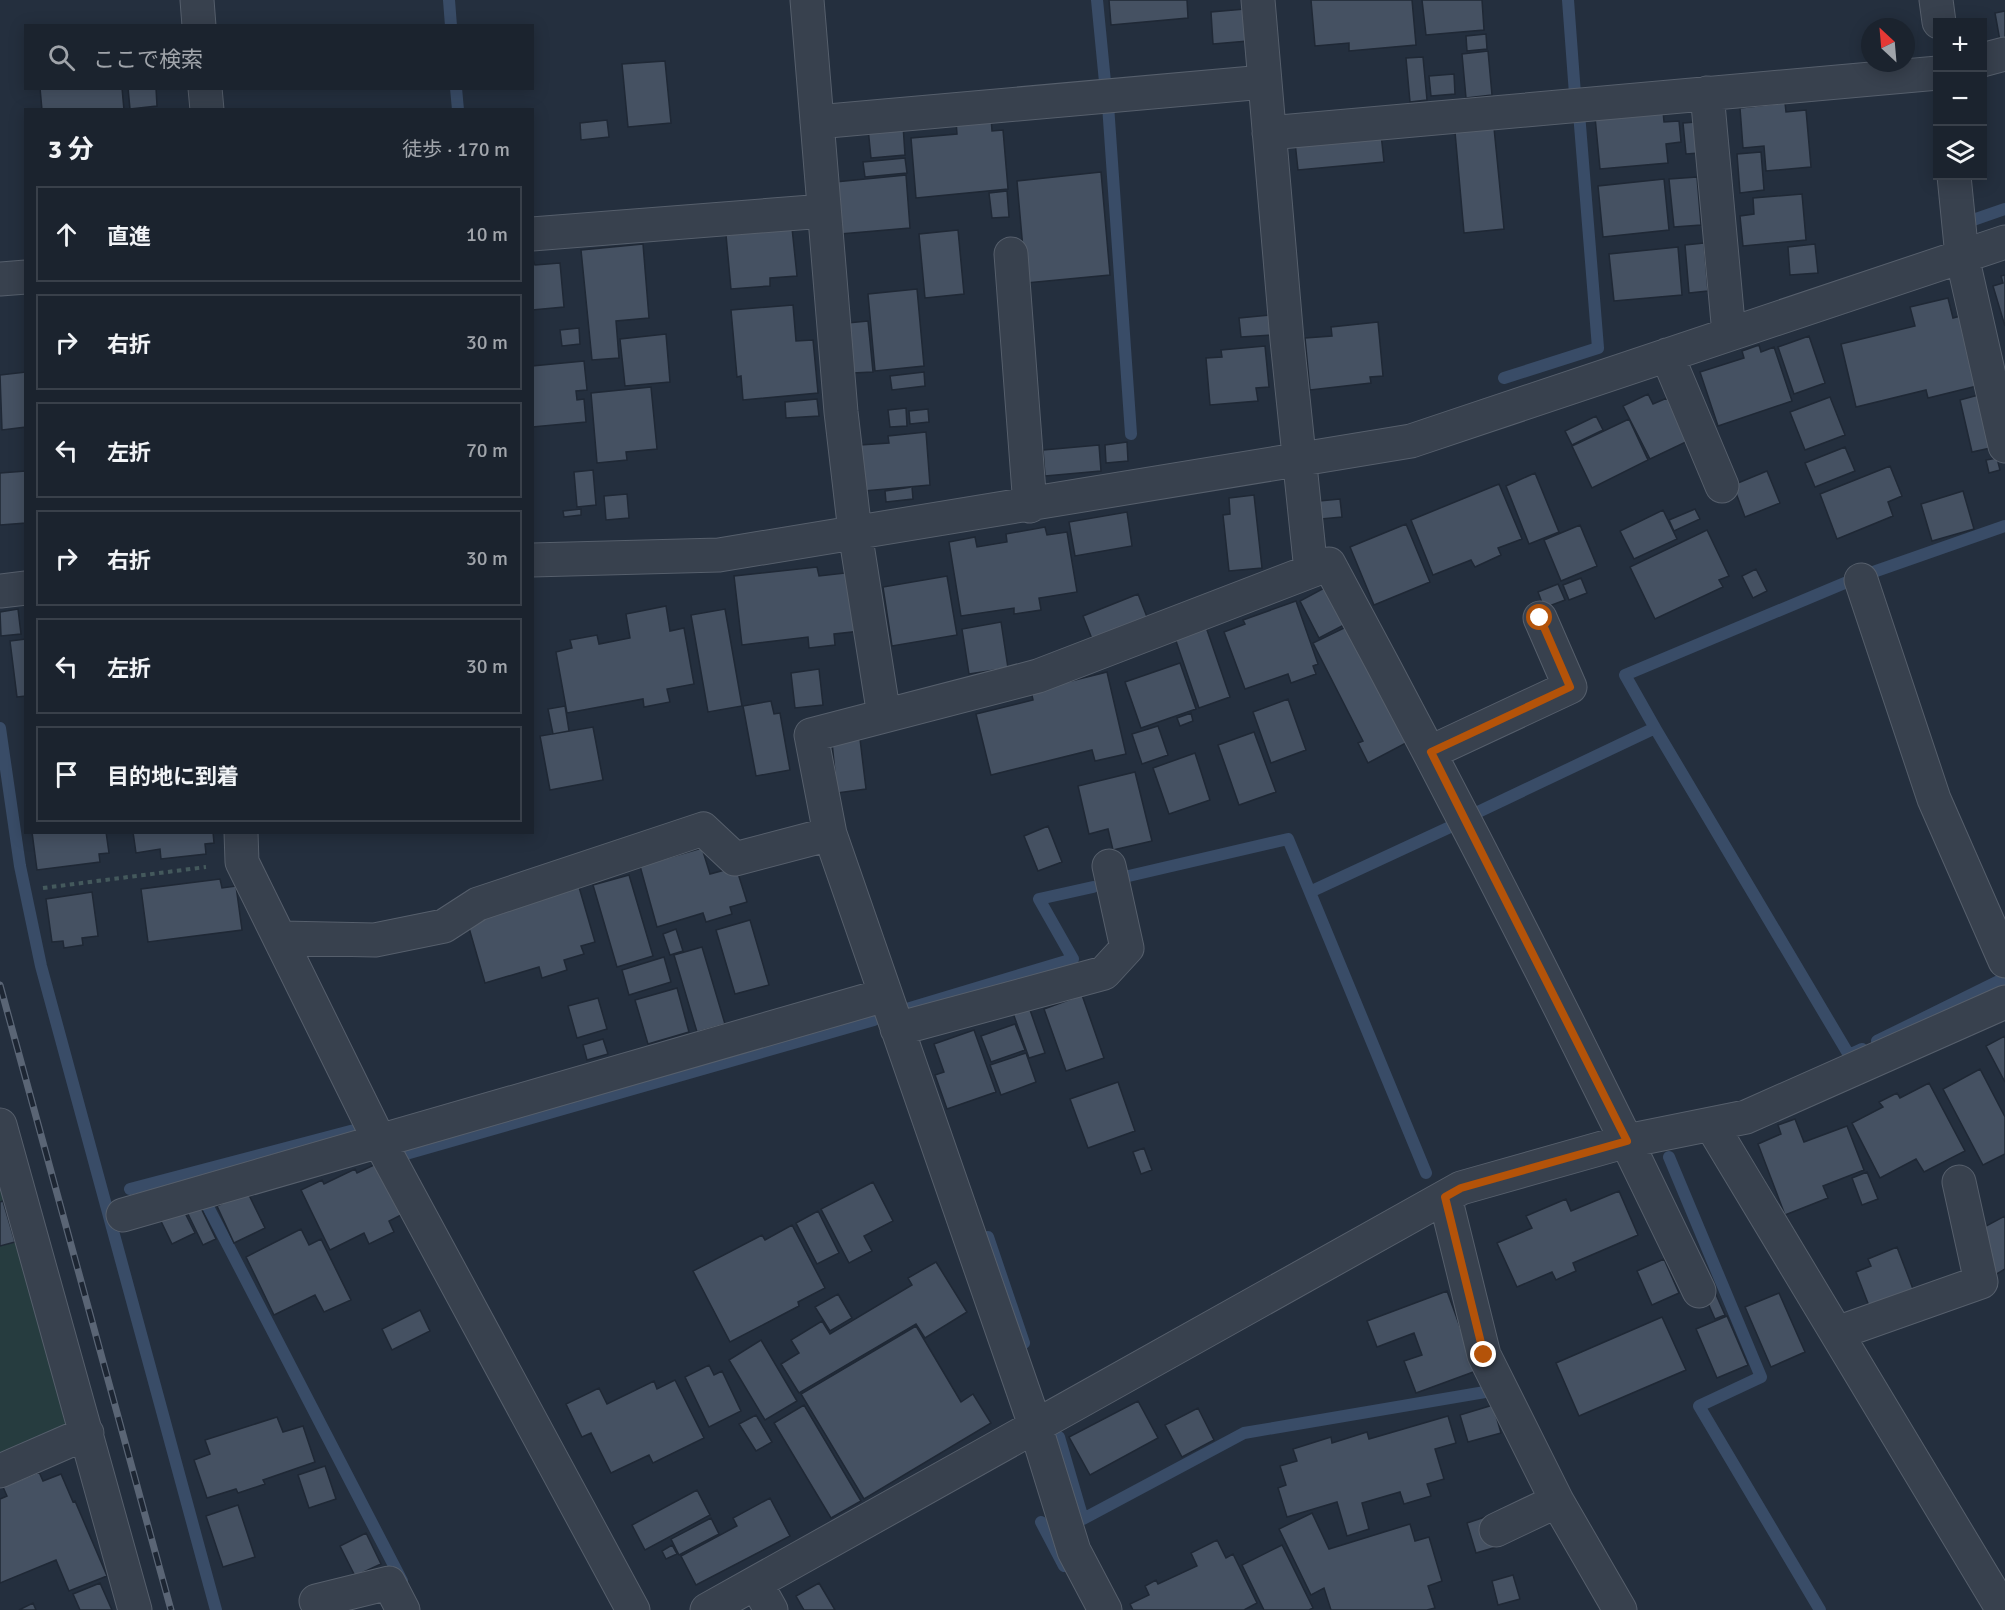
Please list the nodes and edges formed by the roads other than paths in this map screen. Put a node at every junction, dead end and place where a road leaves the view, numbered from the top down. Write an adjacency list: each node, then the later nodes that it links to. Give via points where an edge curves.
1 (197, 0): 6 (street)
2 (807, 0): 14 (street)
3 (1258, 0): 10 (street)
4 (1936, 0): 5 (street)
5 (1938, 18)
6 (199, 24)
7 (2005, 54): 8 (street)
8 (1987, 59)
9 (1933, 73): 12 (street)
10 (1264, 82): 14 (street); 15 (street)
11 (205, 90): 13 (street)
12 (1707, 93): 15 (street); 24 (street)
13 (207, 108)
14 (817, 122): 17 (street)
15 (1269, 133): 27 (street)
16 (1954, 180): 21 (street)
17 (824, 211): 18 (street); 30 (street)
18 (534, 234)
19 (2005, 242): 21 (street)
20 (1011, 254): 29 (street)
21 (1962, 256): 24 (street); 26 (street)
22 (24, 277): 23 (street)
23 (0, 279)
24 (1729, 334): 25 (street)
25 (1667, 355): 27 (street, via 1411,441); 28 (street)
26 (2005, 446)
27 (1299, 461): 29 (street); 32 (street)
28 (1722, 486)
29 (1030, 506): 30 (street)
30 (855, 532): 31 (street, via 718,555); 37 (street)
31 (534, 560)
32 (1311, 571): 37 (street, via 1038,676); 38 (street, via 1329,564)
33 (1861, 580): 43 (street, via 1934,799)
34 (24, 588): 35 (street)
35 (0, 591)
36 (1540, 618): 38 (street, via 1570,687)
37 (884, 716): 39 (street, via 811,735)
38 (1431, 752): 50 (street)
39 (830, 834): 42 (street, via 735,859 703,829 478,904 444,926 375,940); 44 (street)
40 (242, 847): 42 (street)
41 (1109, 866): 46 (street, via 1127,948 1104,973)
42 (282, 938): 49 (street)
43 (2005, 961)
44 (885, 995): 46 (street); 49 (street)
45 (2005, 1002): 48 (street, via 1746,1117)
46 (897, 1029): 56 (street)
47 (0, 1125): 57 (street)
48 (1713, 1126): 50 (street); 55 (street)
49 (379, 1140): 53 (street); 65 (street)
50 (1627, 1141): 52 (street, via 1461,1188); 54 (street)
51 (1959, 1182): 55 (street, via 1982,1282)
52 (1445, 1197): 56 (street); 59 (street, via 1484,1355)
53 (123, 1215)
54 (1700, 1291)
55 (1837, 1333): 69 (street)
56 (1035, 1425): 61 (street); 67 (street, via 1074,1551)
57 (87, 1433): 58 (street); 63 (street)
58 (0, 1471)
59 (1557, 1501): 60 (street); 68 (street)
60 (1496, 1530)
61 (763, 1596): 66 (street)
62 (316, 1601): 64 (street, via 388,1583)
63 (135, 1610)
64 (403, 1610)
65 (633, 1610)
66 (707, 1610)
67 (1105, 1610)
68 (1620, 1610)
69 (2003, 1610)

